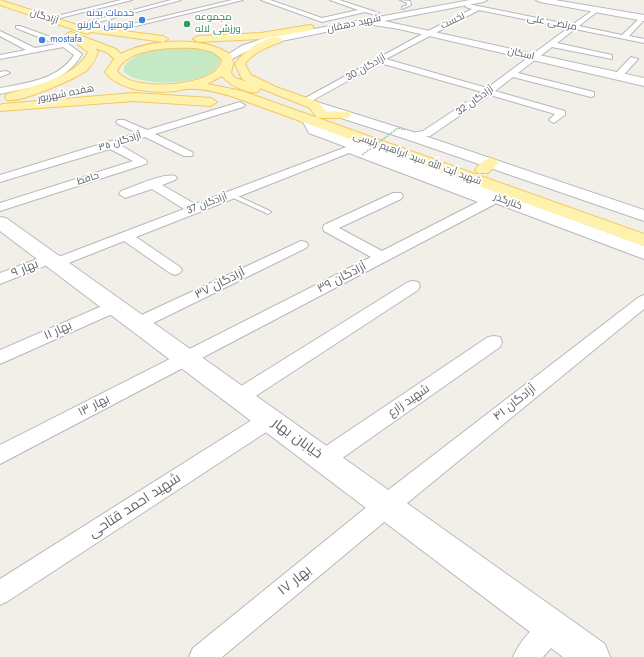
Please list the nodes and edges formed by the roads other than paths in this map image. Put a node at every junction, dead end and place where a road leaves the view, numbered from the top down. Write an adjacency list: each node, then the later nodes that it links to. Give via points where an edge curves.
1 (129, 0): 19 (street)
2 (178, 0): 27 (street)
3 (240, 0): 26 (street)
4 (264, 0): 14 (street, via 322,20)
5 (333, 0): 14 (street)
6 (419, 0): 9 (lane)
7 (540, 0): 15 (street)
8 (555, 0): 18 (street)
9 (433, 1): 11 (street, شهید دهقان)
10 (0, 2): 19 (main road, آزادگان)
11 (403, 4): 16 (street, شهید دهقان)
12 (481, 4): 17 (street, شهید دهقان); 23 (street, مرتضی علی); 28 (street, نخست)
13 (0, 10): 27 (main road, آزادگان)
14 (364, 10): 16 (street)
15 (596, 10): 18 (street); 23 (street, آزادگان 32)
16 (376, 13): 24 (street, شهید دهقان)
17 (391, 16): 20 (street, شهید دهقان); 22 (street, via 390,19)
18 (643, 17): 30 (street)
19 (48, 19): 27 (main road, آزادگان)
20 (365, 21): 22 (street, اسکان); 31 (street, شهید دهقان)
21 (30, 24): 25 (street)
22 (399, 26): 28 (street, اسکان)
23 (574, 27): 29 (street, مرتضی علی); 37 (street, آزادگان 32)
24 (310, 28): 33 (main road, via 242,38); 39 (street, شهید دهقان)
25 (7, 29): 27 (street); 32 (street)
26 (114, 29): 27 (street); 33 (street, via 143,34)
27 (71, 33): 33 (main road); 36 (main road, آزادگان); 41 (street); 42 (main road, آزادگان); 57 (street, via 78,54 75,62 67,69 53,77); 60 (main road, via 93,52 86,66 54,83)
28 (428, 33): 44 (street, اسکان); 47 (street, آزادگان 30)
29 (609, 34): 30 (street, مرتضی علی); 34 (street)
30 (624, 37): 38 (street, مرتضی علی)
31 (280, 39): 39 (street, شهید دهقان); 62 (main road, via 250,52 240,64 242,70 246,77 256,84)
32 (14, 40): 35 (street); 41 (street)
33 (155, 42): 36 (main road, آزادگان); 40 (main road); 48 (main road, هفده شهریور)
34 (599, 42)
35 (0, 43)
36 (132, 44): 42 (main road)
37 (550, 44): 44 (street, آزادگان 32); 45 (street)
38 (642, 44)
39 (240, 46): 40 (street, شهید دهقان); 49 (street, شهید دهقان)
40 (208, 47): 49 (main road, via 224,54)
41 (34, 51): 43 (street)
42 (112, 51): 48 (main road, آزادگان)
43 (0, 57)
44 (535, 57): 50 (street, آزادگان 32); 51 (street, اسکان)
45 (609, 57)
46 (634, 59): 51 (street)
47 (380, 60): 58 (street); 62 (street, آزادگان 30)
48 (118, 61): 55 (main road, via 111,72 114,78); 60 (main road, هفده شهریور, via 90,77)
49 (228, 61): 52 (main road, via 225,73); 54 (main road, via 224,70 216,76)
50 (511, 74): 58 (street, آزادگان 32); 59 (street)
51 (618, 76): 53 (street, اسکان)
52 (231, 80): 56 (main road); 62 (main road, شهید آیت الله سید ابراهیم رئیسی)
53 (644, 82)
54 (188, 85): 55 (main road, via 150,88); 56 (main road, شهید آیت الله سید ابراهیم رئیسی)
55 (134, 86): 60 (main road, هفده شهریور, via 90,88)
56 (215, 88): 62 (main road, شهید آیت الله سید ابراهیم رئیسی)
57 (0, 91)
58 (488, 92): 63 (street, via 565,111); 65 (street, آزادگان 32, via 426,134)
59 (591, 94)
60 (3, 103): 61 (main road, via 134,97)
61 (240, 105): 62 (main road, via 278,115); 66 (street, آزادگان ۳۵)
62 (312, 111): 65 (street, via 344,115); 68 (street, کنارگذر, via 314,130); 70 (main road, شهید آیت الله سید ابراهیم رئیسی); 87 (main road, شهید آیت الله سید ابراهیم رئیسی)
63 (554, 120)
64 (121, 122): 66 (street)
65 (408, 133): 70 (street)
66 (147, 134): 67 (street, آزادگان ۳۵); 69 (street)
67 (111, 145): 71 (street, حافظ, via 142,162); 74 (street, آزادگان ۳۵)
68 (356, 150): 77 (street, آزادگان 37); 79 (street, کنارگذر)
69 (188, 154)
70 (487, 167): 83 (street); 85 (main road, شهید آیت الله سید ابراهیم رئیسی)
71 (117, 170): 72 (street); 80 (street, حافظ)
72 (131, 178)
73 (171, 178): 75 (street)
74 (0, 179)
75 (152, 184): 76 (street); 81 (street)
76 (125, 194)
77 (231, 195): 81 (street, آزادگان 37); 82 (lane)
78 (397, 196): 90 (street, via 329,228)
79 (492, 200): 89 (street, کنارگذر); 90 (street, آزادگان ۳۹)
80 (0, 207)
81 (194, 209): 86 (street, آزادگان 37)
82 (268, 212)
83 (644, 216)
84 (0, 222): 91 (street, خیابان بهار)
85 (644, 226)
86 (125, 236): 91 (street, آزادگان 37); 92 (street)
87 (644, 240)
88 (301, 245): 97 (street, آزادگان ۳۷)
89 (644, 253)
90 (383, 256): 100 (street, آزادگان ۳۹)
91 (53, 261): 93 (street, بهار ۹); 96 (street, خیابان بهار)
92 (175, 270)
93 (0, 279)
94 (413, 286): 101 (street)
95 (644, 301): 105 (street, آزادگان ۴۱)
96 (116, 306): 97 (street, خیابان بهار); 99 (street, بهار ۱۱)
97 (139, 323): 100 (street, خیابان بهار)
98 (494, 342): 104 (street, شهید زارع)
99 (0, 357)
100 (187, 358): 101 (street, خیابان بهار); 103 (street, بهار ۱۳)
101 (239, 397): 102 (street, خیابان بهار)
102 (270, 419): 104 (street, خیابان بهار); 106 (street, شهید احمد قتاحی)
103 (0, 455)
104 (324, 459): 105 (street, خیابان بهار)
105 (387, 506): 107 (street, خیابان بهار); 108 (street, بهار ۱۷)
106 (0, 593)
107 (552, 628): 109 (street); 110 (street, خیابان بهار)
108 (202, 657)
109 (526, 657)
110 (592, 657)

